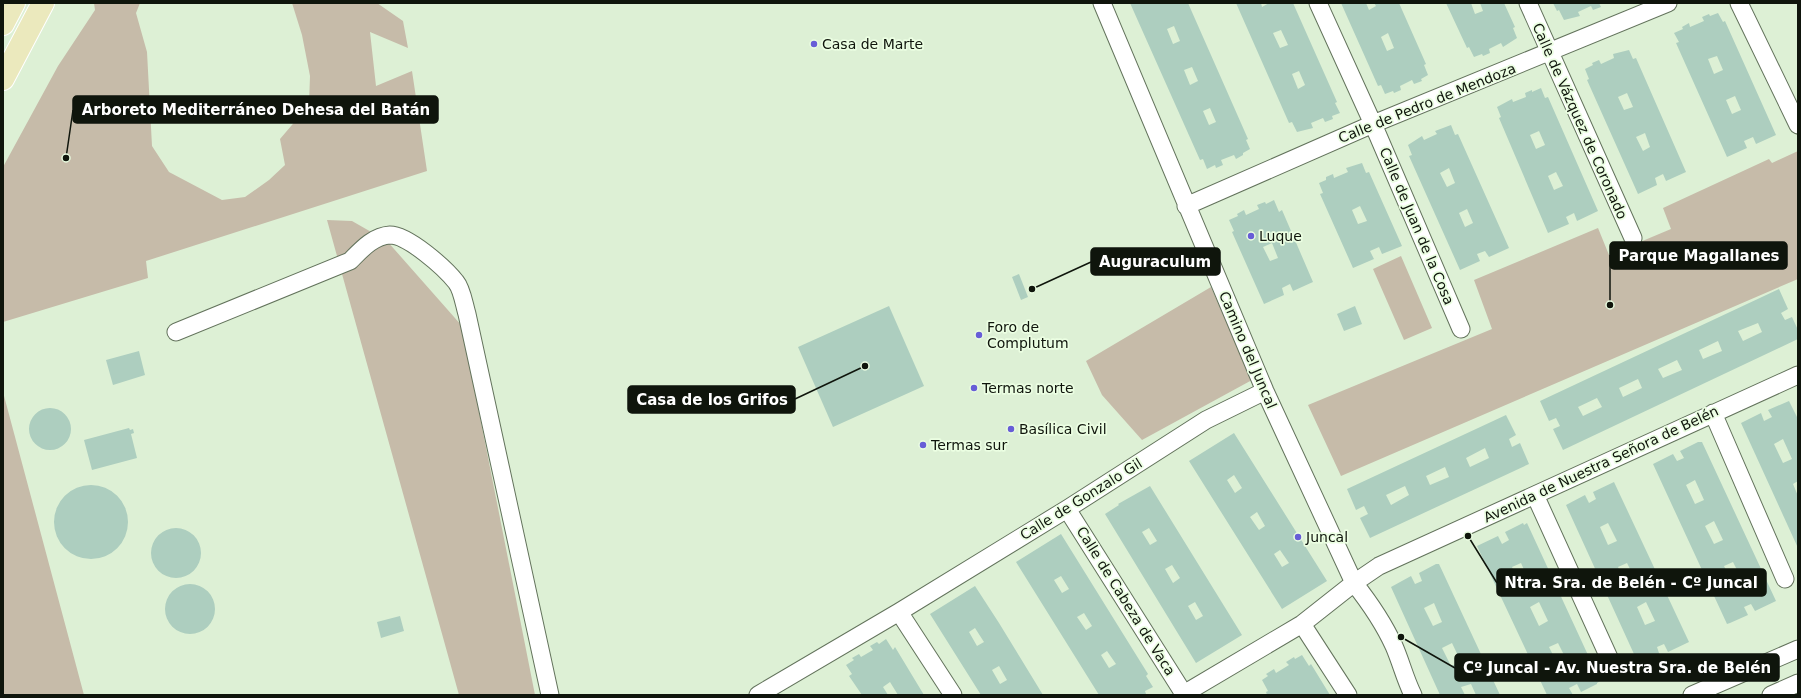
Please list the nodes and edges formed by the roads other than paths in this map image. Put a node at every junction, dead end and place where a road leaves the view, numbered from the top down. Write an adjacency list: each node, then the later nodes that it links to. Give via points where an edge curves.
1 (14, 3): 8 (main road)
2 (43, 3): 10 (main road)
3 (1102, 3): 13 (street, Camino del Juncal)
4 (1318, 3): 11 (street, Calle de Juan de la Cosa)
5 (1528, 3): 9 (street, Calle de Vázquez de Coronado)
6 (1668, 3): 9 (street, Calle de Pedro de Mendoza)
7 (1739, 3): 12 (street)
8 (3, 24)
9 (1550, 52): 11 (street, Calle de Pedro de Mendoza); 14 (street, Calle de Vázquez de Coronado)
10 (3, 79)
11 (1373, 124): 13 (street, Calle de Pedro de Mendoza); 15 (street, Calle de Juan de la Cosa)
12 (1798, 126)
13 (1186, 206): 18 (street, Camino del Juncal)
14 (1633, 238)
15 (1461, 329)
16 (176, 332): 30 (street, via 350,261 372,240 390,235 404,239 427,254 457,283 467,314)
17 (1798, 374): 19 (street, Avenida de Nuestra Señora de Belén)
18 (1265, 391): 21 (street, Calle de Gonzalo Gil, via 1206,420); 23 (street, Camino del Juncal)
19 (1713, 413): 20 (street, Avenida de Nuestra Señora de Belén); 22 (street)
20 (1535, 495): 23 (street, Avenida de Nuestra Señora de Belén, via 1379,566); 27 (street)
21 (1067, 509): 24 (street, Calle de Gonzalo Gil); 29 (street, Calle de Cabeza de Vaca)
22 (1786, 579)
23 (1354, 583): 25 (street, Avenida de Nuestra Señora de Belén); 34 (street, Camino del Juncal, via 1393,646)
24 (899, 612): 31 (street, Calle de Gonzalo Gil); 32 (street)
25 (1302, 624): 29 (street, Avenida de Nuestra Señora de Belén); 33 (street)
26 (1798, 650): 35 (street)
27 (1611, 662)
28 (1798, 684): 36 (street)
29 (1183, 694)
30 (550, 695)
31 (758, 695)
32 (952, 695)
33 (1348, 695)
34 (1413, 695)
35 (1692, 695)
36 (1771, 695)

